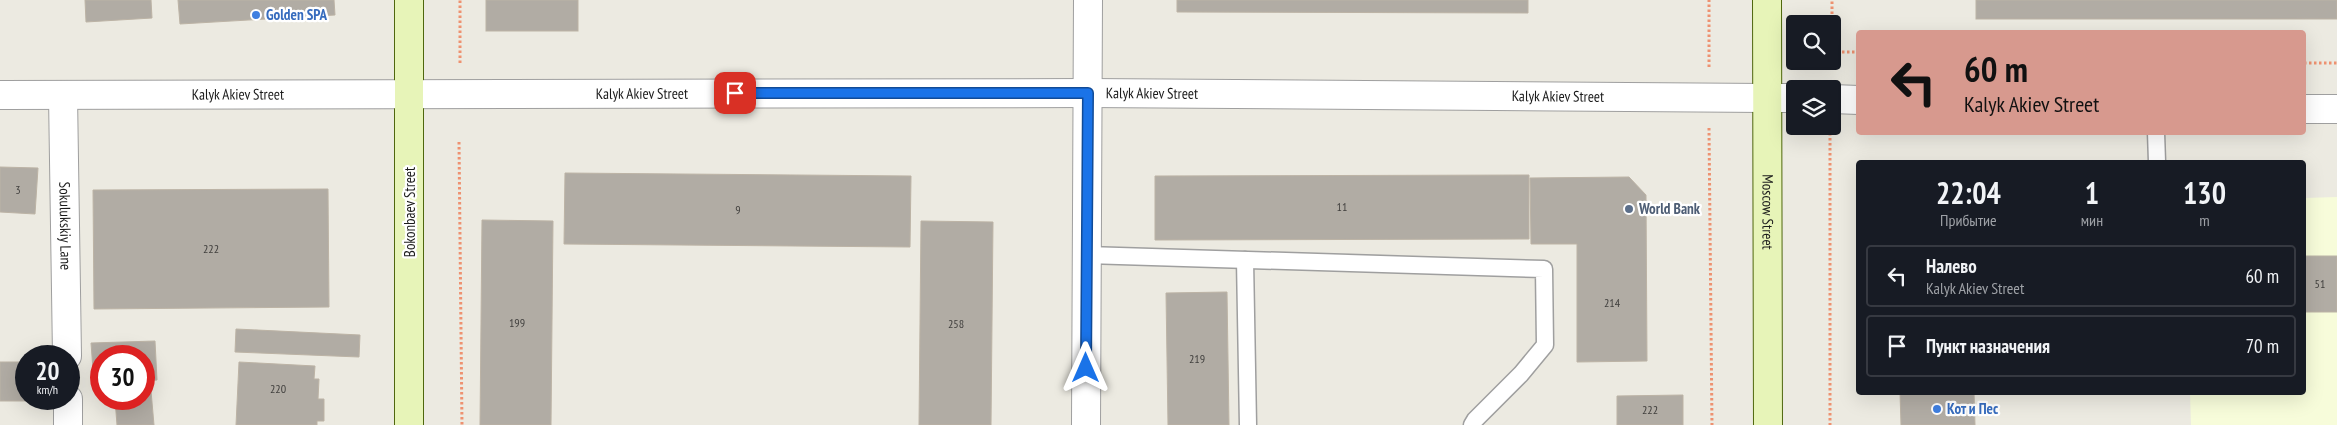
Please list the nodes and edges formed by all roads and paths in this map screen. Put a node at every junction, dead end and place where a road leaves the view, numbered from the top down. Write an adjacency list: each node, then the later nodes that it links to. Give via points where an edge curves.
1 (409, 0): 13 (main road, Bokonbaev Street)
2 (460, 0): 12 (path)
3 (1088, 0): 14 (street)
4 (1709, 0): 17 (path)
5 (1766, 0): 18 (main road, Moscow Street)
6 (1832, 0): 7 (path)
7 (1832, 15)
8 (1841, 52): 9 (path)
9 (1856, 52)
10 (2306, 63): 11 (path)
11 (2337, 63)
12 (460, 71)
13 (410, 93): 14 (street, Kalyk Akiev Street); 16 (street, Kalyk Akiev Street); 33 (main road, Bokonbaev Street)
14 (1088, 93): 17 (street, Kalyk Akiev Street); 28 (street)
15 (0, 95): 16 (street, Kalyk Akiev Street)
16 (63, 95): 30 (street, Sokulukskiy Lane)
17 (1709, 96): 18 (street, Kalyk Akiev Street); 38 (path)
18 (1766, 98): 19 (street, Kalyk Akiev Street); 39 (main road, Moscow Street)
19 (1786, 98)
20 (1841, 99): 21 (street)
21 (1856, 100)
22 (2306, 109): 23 (street)
23 (2337, 109)
24 (1830, 135): 40 (path)
25 (2156, 135): 27 (lane)
26 (459, 142): 34 (path)
27 (2157, 160)
28 (1087, 255): 29 (lane); 35 (street)
29 (1245, 260): 36 (lane); 37 (lane, via 1544,269 1545,345)
30 (67, 345)
31 (68, 410): 32 (street)
32 (68, 425)
33 (409, 425)
34 (462, 425)
35 (1086, 425)
36 (1248, 425)
37 (1472, 425)
38 (1712, 425)
39 (1768, 425)
40 (1830, 425)

